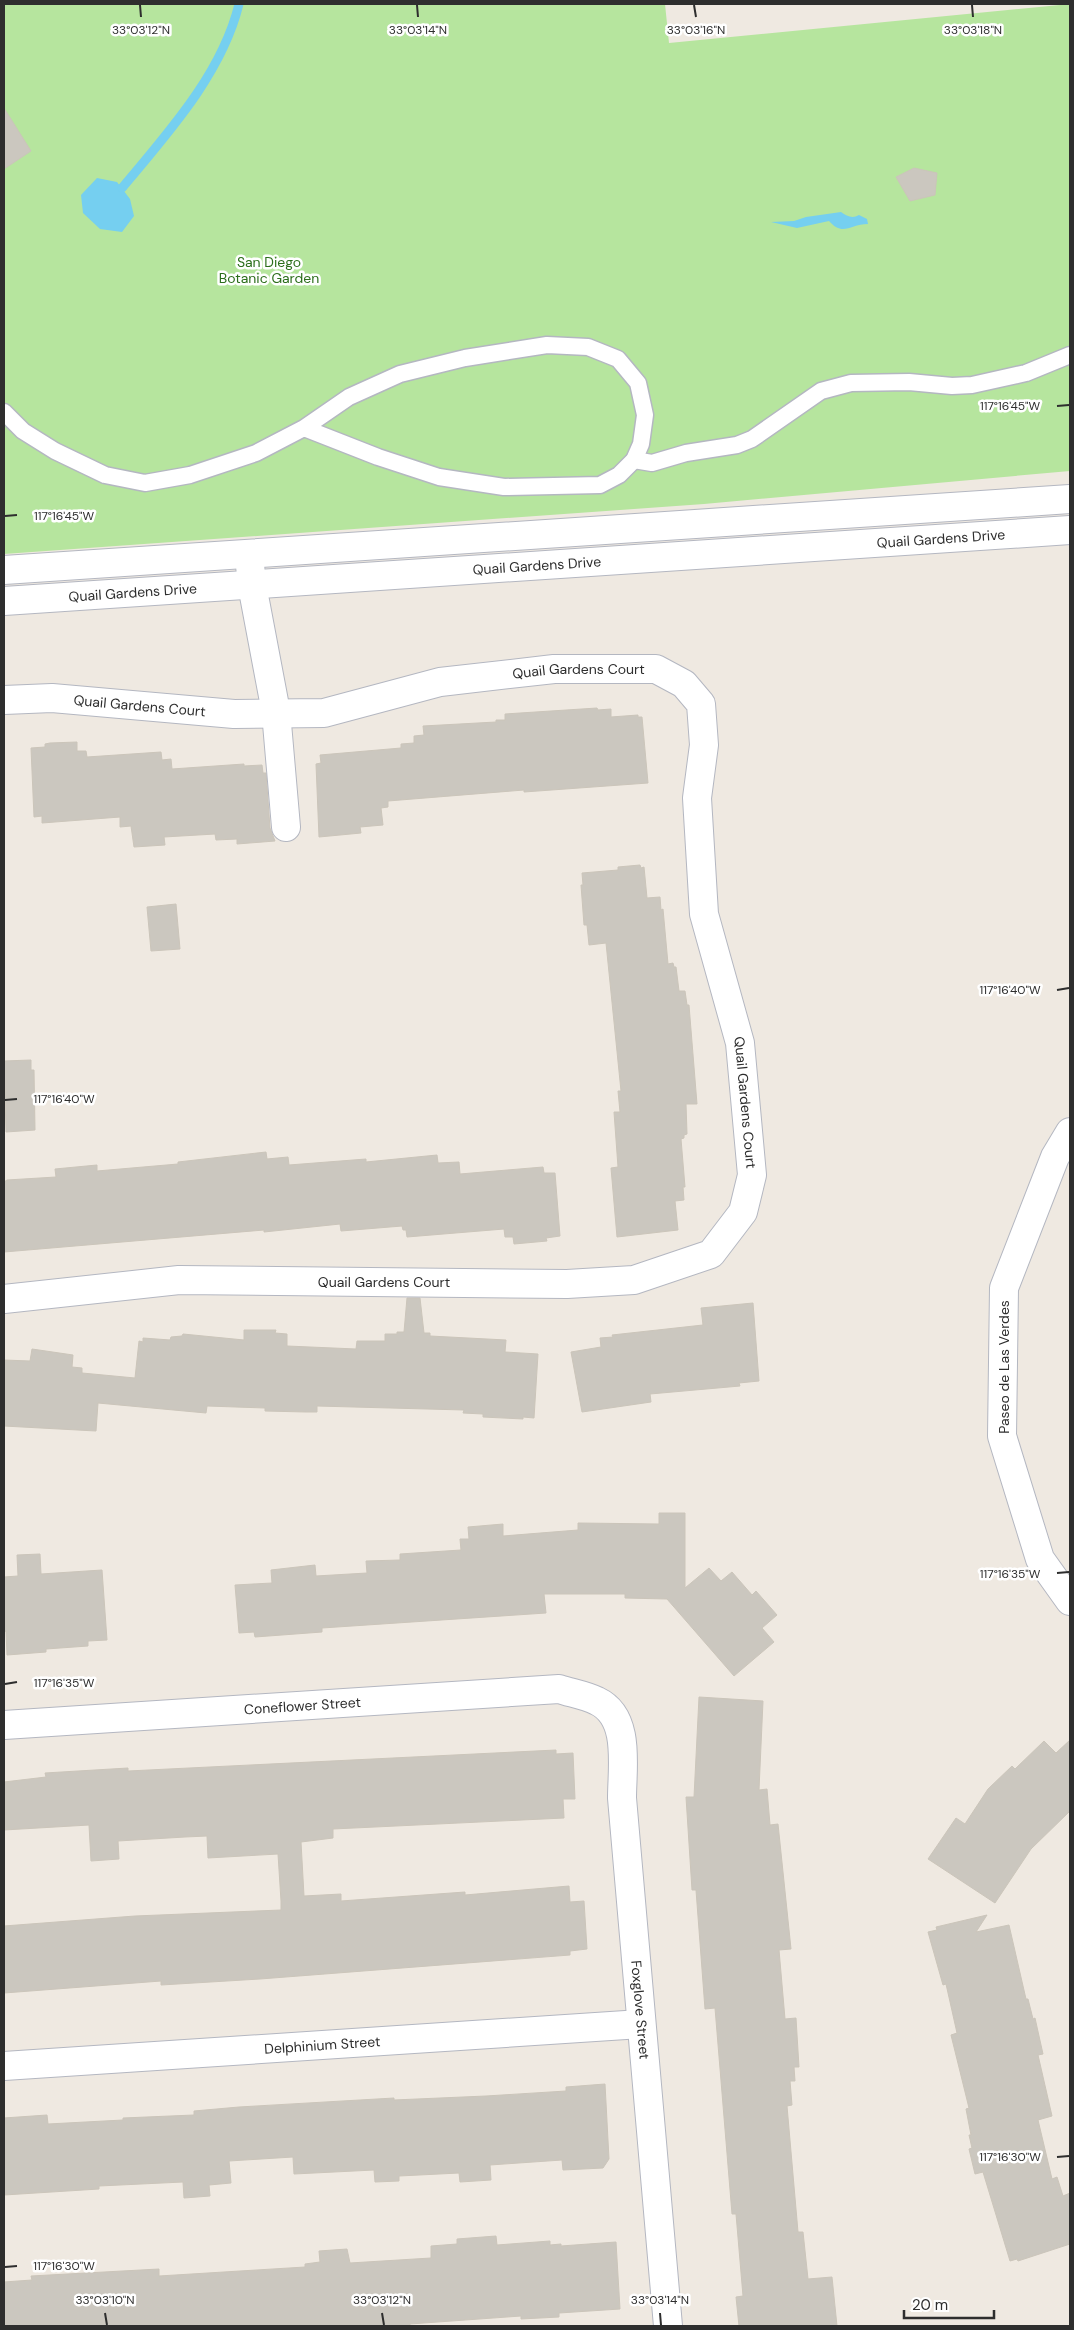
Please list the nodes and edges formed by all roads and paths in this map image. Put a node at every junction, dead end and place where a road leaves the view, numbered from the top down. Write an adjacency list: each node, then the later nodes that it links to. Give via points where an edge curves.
1 (1070, 355): 4 (lane, via 1026,373 972,385 851,383 821,391 752,439 737,445 686,453 652,463)
2 (4, 412): 3 (lane, via 23,431 55,451 105,475 145,483 190,475 256,453)
3 (304, 428): 4 (lane, via 439,477 504,487 600,484 619,475); 4 (lane, via 349,397 400,374 465,358 547,345 588,347 618,359 638,383 645,416 642,444)
4 (634, 460)
5 (1070, 499): 7 (street)
6 (1070, 530): 9 (street, Quail Gardens Drive)
7 (249, 554): 8 (street); 9 (street)
8 (4, 570)
9 (252, 585): 10 (street, Quail Gardens Drive); 12 (street)
10 (4, 601)
11 (4, 700): 12 (street, Quail Gardens Court, via 52,698 234,714)
12 (276, 712): 13 (street); 15 (street, Quail Gardens Court, via 324,713 440,682 554,669 656,669 684,684 701,704 704,745 697,798 704,914 740,1042 752,1175 743,1212 711,1254 634,1280 567,1284 179,1280)
13 (286, 827)
14 (1070, 1132): 16 (street, Paseo de Las Verdes, via 1055,1157 1004,1288 1002,1436 1040,1559)
15 (4, 1299)
16 (1070, 1600)
17 (598, 1701): 18 (street, Coneflower Street, via 559,1689); 19 (street, Foxglove Street, via 613,1716 623,1740 622,1798)
18 (4, 1725)
19 (641, 2024): 20 (street, Delphinium Street); 21 (street, Foxglove Street)
20 (4, 2066)
21 (668, 2326)

